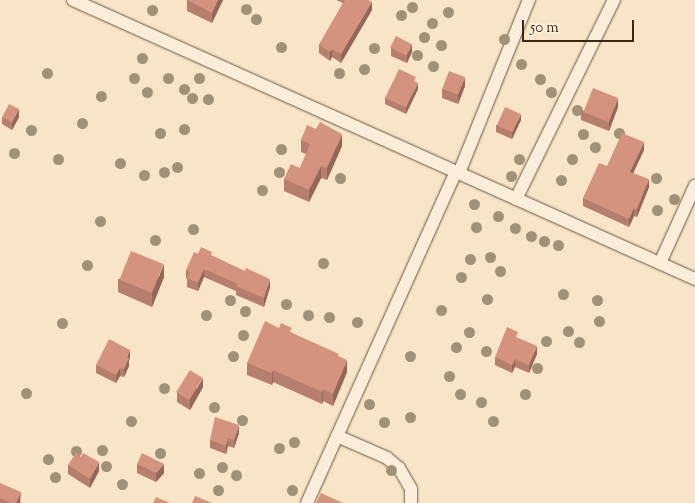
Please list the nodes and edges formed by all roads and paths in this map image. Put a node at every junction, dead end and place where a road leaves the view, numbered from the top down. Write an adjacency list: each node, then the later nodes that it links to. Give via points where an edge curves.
1 (74, 0): 4 (street)
2 (529, 0): 4 (street)
3 (614, 0): 6 (street)
4 (458, 173): 6 (street); 9 (street)
5 (695, 186): 7 (street)
6 (516, 199): 7 (street)
7 (660, 263): 8 (street)
8 (695, 279)
9 (337, 436): 10 (street); 11 (street, via 387,458 398,468 411,489)
10 (306, 503)
11 (411, 503)

